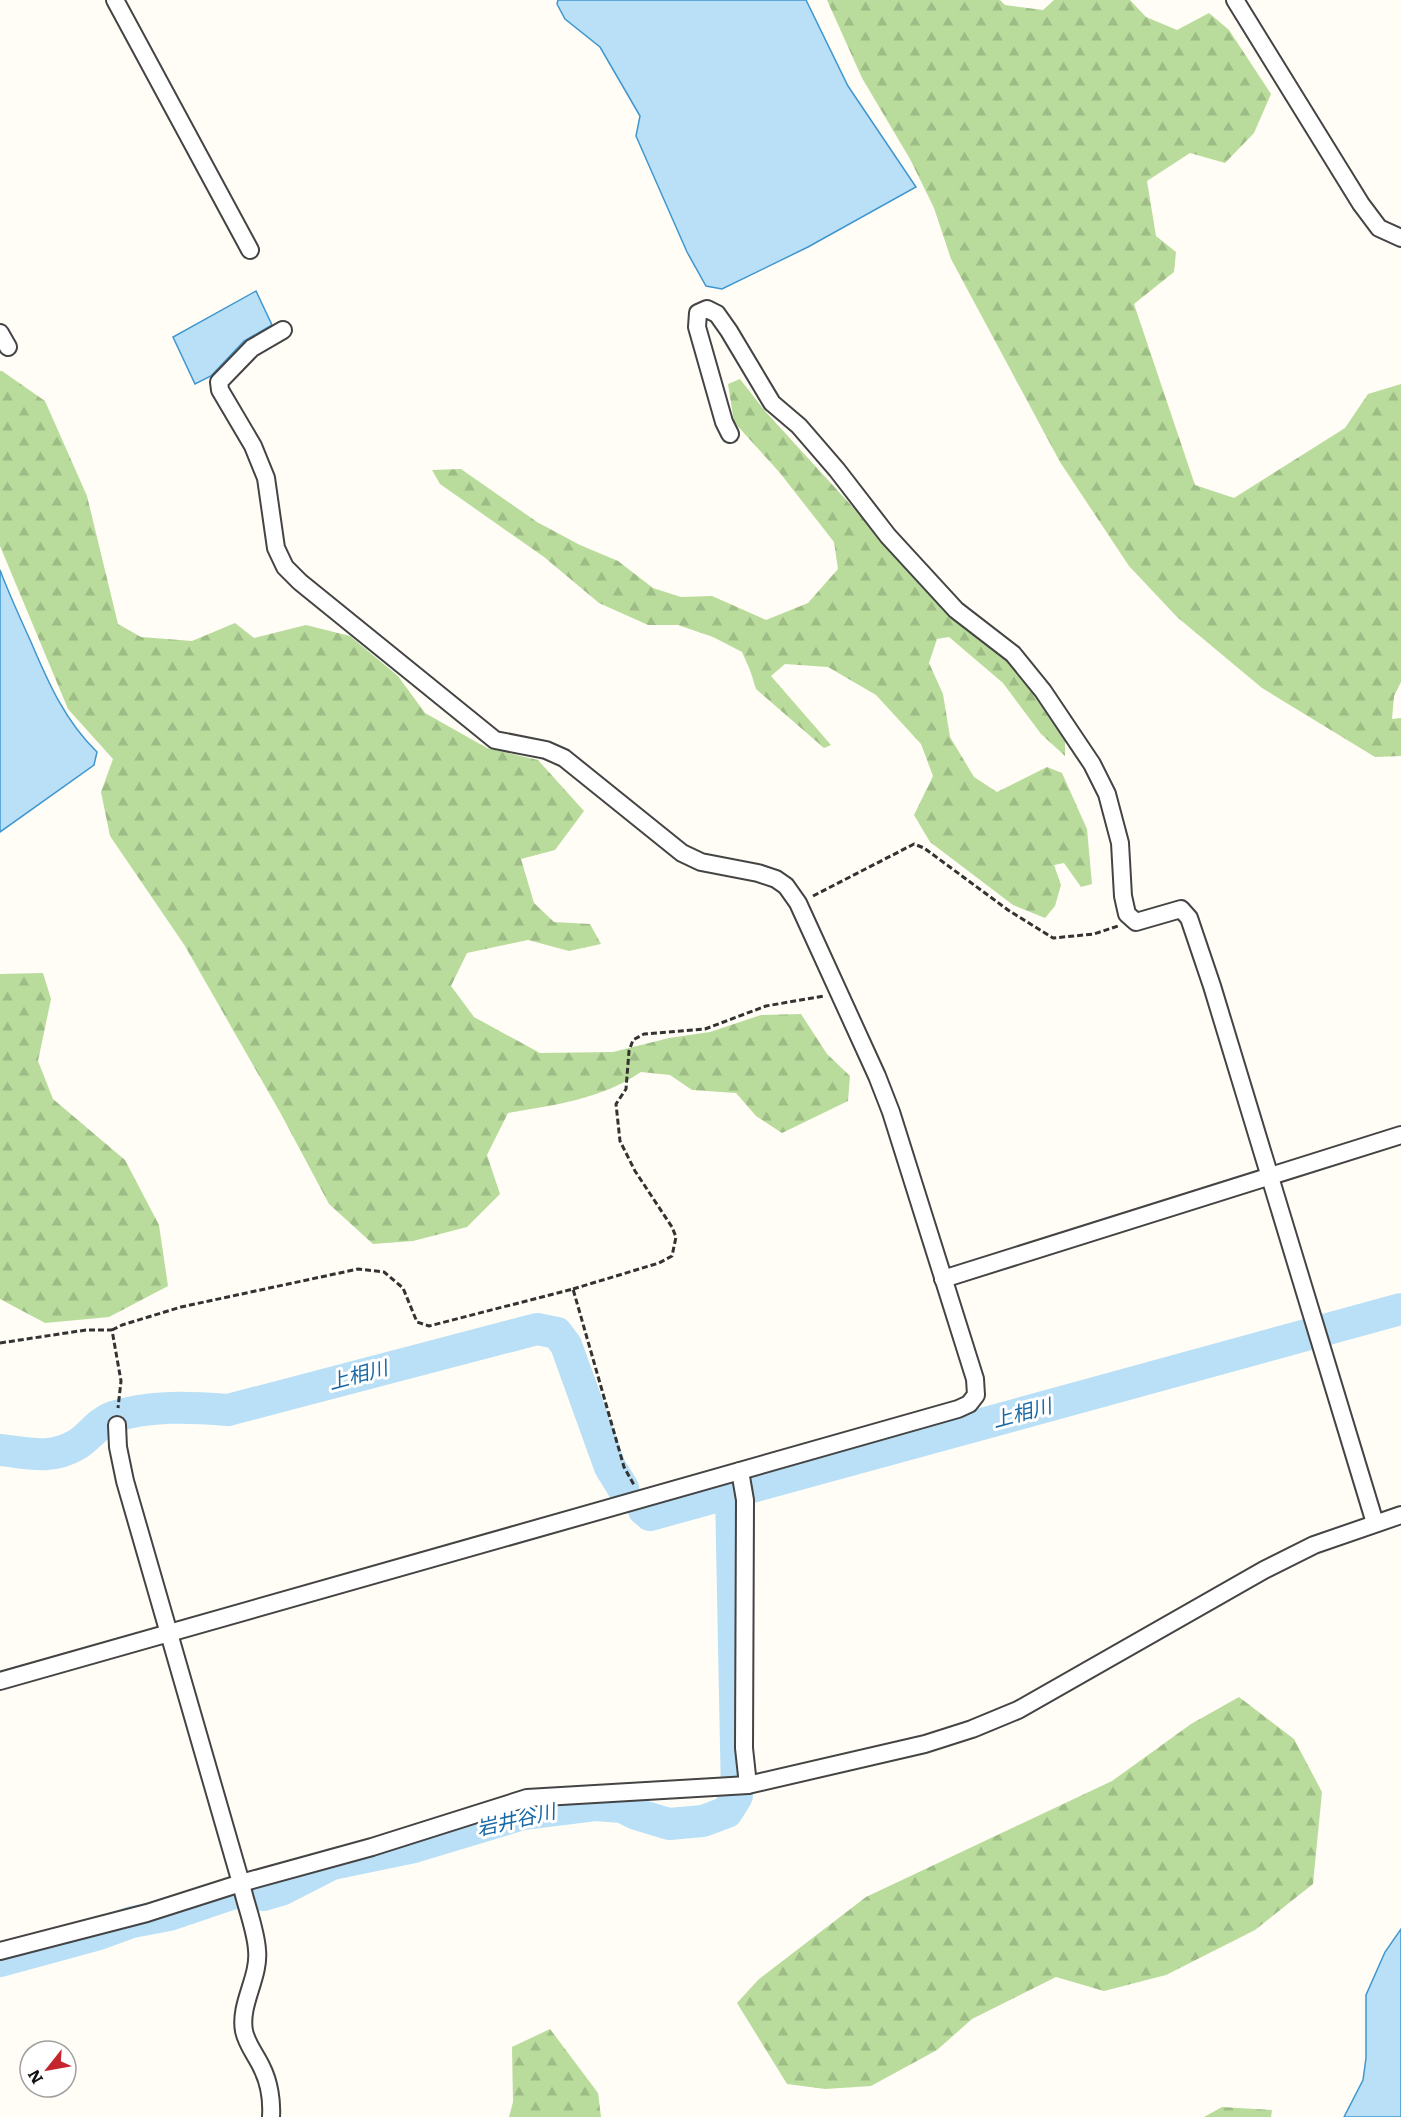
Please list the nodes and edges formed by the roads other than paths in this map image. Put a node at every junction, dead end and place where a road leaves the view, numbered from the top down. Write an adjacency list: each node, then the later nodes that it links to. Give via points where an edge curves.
1 (116, 0): 4 (street)
2 (1235, 0): 3 (street, via 1360,204 1380,228)
3 (1401, 238)
4 (250, 250)
5 (284, 330): 9 (street, via 252,348 219,382 266,478 276,548 285,567 495,740 546,750 564,758 682,853 701,862 758,873 786,886 798,903 887,1103)
6 (730, 434): 8 (street, via 696,327 698,313 707,309 717,314 729,331 772,403 799,426 888,536 956,610 1013,654 1092,764 1107,794 1120,843 1127,914 1137,922 1181,909 1189,918)
7 (1401, 1135): 8 (street)
8 (1269, 1177): 9 (street); 13 (street)
9 (943, 1279): 11 (street, via 975,1379 976,1395 969,1404)
10 (117, 1425): 14 (street, via 124,1481)
11 (741, 1476): 14 (street, via 642,1499); 16 (street, via 745,1500)
12 (1401, 1515): 13 (street)
13 (1375, 1523): 16 (street, via 1314,1545 1264,1570 1009,1714 925,1744)
14 (169, 1634): 15 (street); 17 (street)
15 (0, 1681)
16 (741, 1786): 17 (street, via 527,1798)
17 (241, 1883): 18 (street, via 147,1913); 19 (street, via 258,1950 244,2029 267,2079)
18 (0, 1950)
19 (271, 2117)

